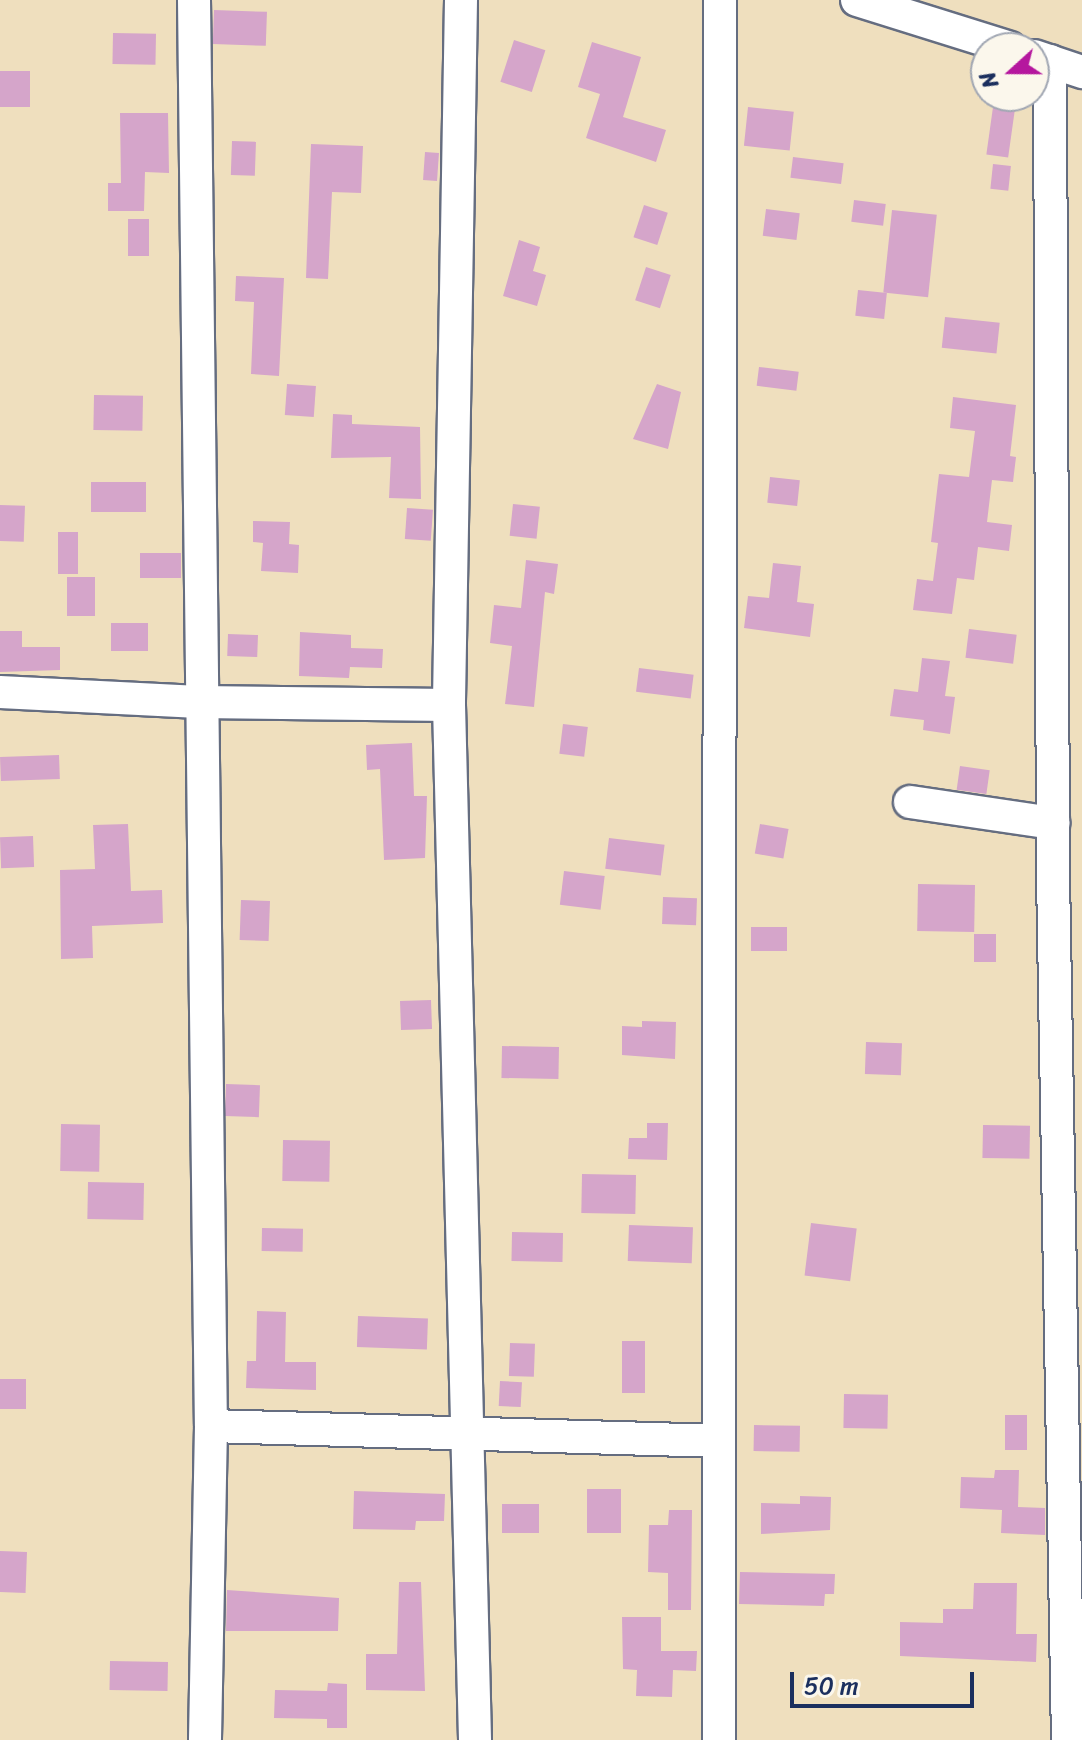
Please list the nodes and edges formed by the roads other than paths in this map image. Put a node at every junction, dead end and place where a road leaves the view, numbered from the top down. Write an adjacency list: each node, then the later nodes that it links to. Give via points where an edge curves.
1 (194, 0): 10 (street)
2 (461, 0): 11 (street)
3 (720, 0): 17 (street)
4 (857, 0): 5 (street)
5 (970, 35)
6 (1050, 61): 7 (street)
7 (1082, 72)
8 (1043, 112): 13 (street)
9 (0, 692): 10 (street)
10 (199, 702): 11 (street); 15 (street)
11 (449, 705): 16 (street)
12 (910, 802): 13 (street)
13 (1053, 823): 14 (street)
14 (1068, 877): 21 (street)
15 (211, 1426): 16 (street); 18 (street)
16 (471, 1430): 17 (street); 19 (street)
17 (719, 1441): 20 (street)
18 (205, 1740)
19 (475, 1740)
20 (719, 1740)
21 (1068, 1740)

